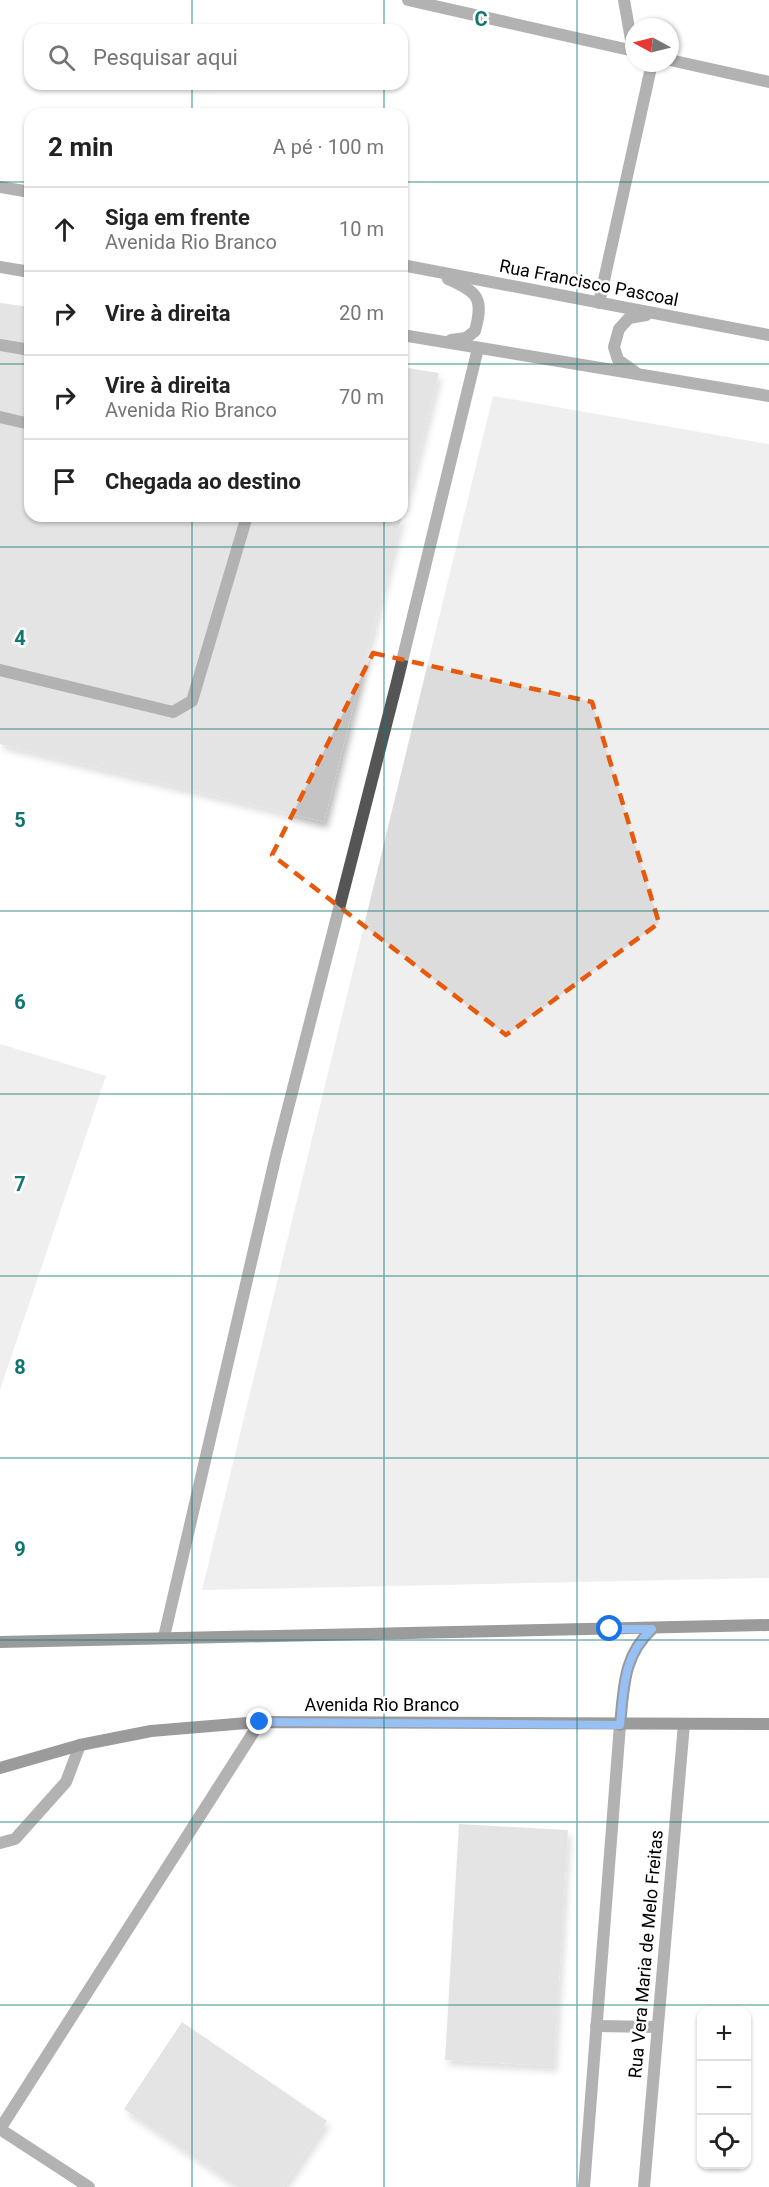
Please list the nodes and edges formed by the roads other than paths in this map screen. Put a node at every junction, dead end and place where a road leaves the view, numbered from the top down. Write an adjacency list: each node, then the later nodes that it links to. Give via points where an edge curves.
1 (408, 0): 4 (street)
2 (624, 0): 3 (street)
3 (628, 18)
4 (625, 49)
5 (679, 62): 7 (street)
6 (650, 72): 14 (street)
7 (769, 82)
8 (0, 187): 9 (street)
9 (24, 191)
10 (408, 266): 12 (street, Rua Francisco Pascoal)
11 (0, 267): 13 (street)
12 (424, 269): 14 (street, Rua Francisco Pascoal); 18 (street, via 470,289 480,306 475,331 466,338)
13 (24, 271)
14 (599, 303): 15 (street, Rua Francisco Pascoal)
15 (653, 313): 16 (street, Rua Francisco Pascoal); 22 (street, via 629,318 619,329 614,347 618,360)
16 (769, 335)
17 (408, 337): 18 (street)
18 (441, 341): 20 (street)
19 (0, 345): 21 (street)
20 (478, 348): 22 (street); 30 (street, via 406,648 276,1155)
21 (24, 349)
22 (637, 374): 23 (street)
23 (769, 396)
24 (0, 417): 25 (street)
25 (24, 423)
26 (245, 522): 27 (street, via 192,701 173,712)
27 (0, 670)
28 (769, 1625): 29 (main road)
29 (652, 1629): 30 (main road); 34 (main road, via 633,1651)
30 (164, 1637): 31 (main road)
31 (0, 1642)
32 (260, 1722): 34 (main road, Avenida Rio Branco); 36 (main road, Avenida Rio Branco, via 151,1731); 41 (street)
33 (684, 1724): 34 (main road, Avenida Rio Branco); 35 (main road, Avenida Rio Branco); 40 (street, Rua Vera Maria de Melo Freitas)
34 (620, 1725): 39 (street)
35 (769, 1725)
36 (80, 1745): 37 (main road, Avenida Rio Branco); 38 (street, via 66,1782 15,1839)
37 (0, 1768)
38 (0, 1843)
39 (597, 2026): 40 (street); 43 (street)
40 (657, 2028): 44 (street, Rua Vera Maria de Melo Freitas)
41 (0, 2129): 42 (street)
42 (89, 2187)
43 (584, 2187)
44 (644, 2187)

